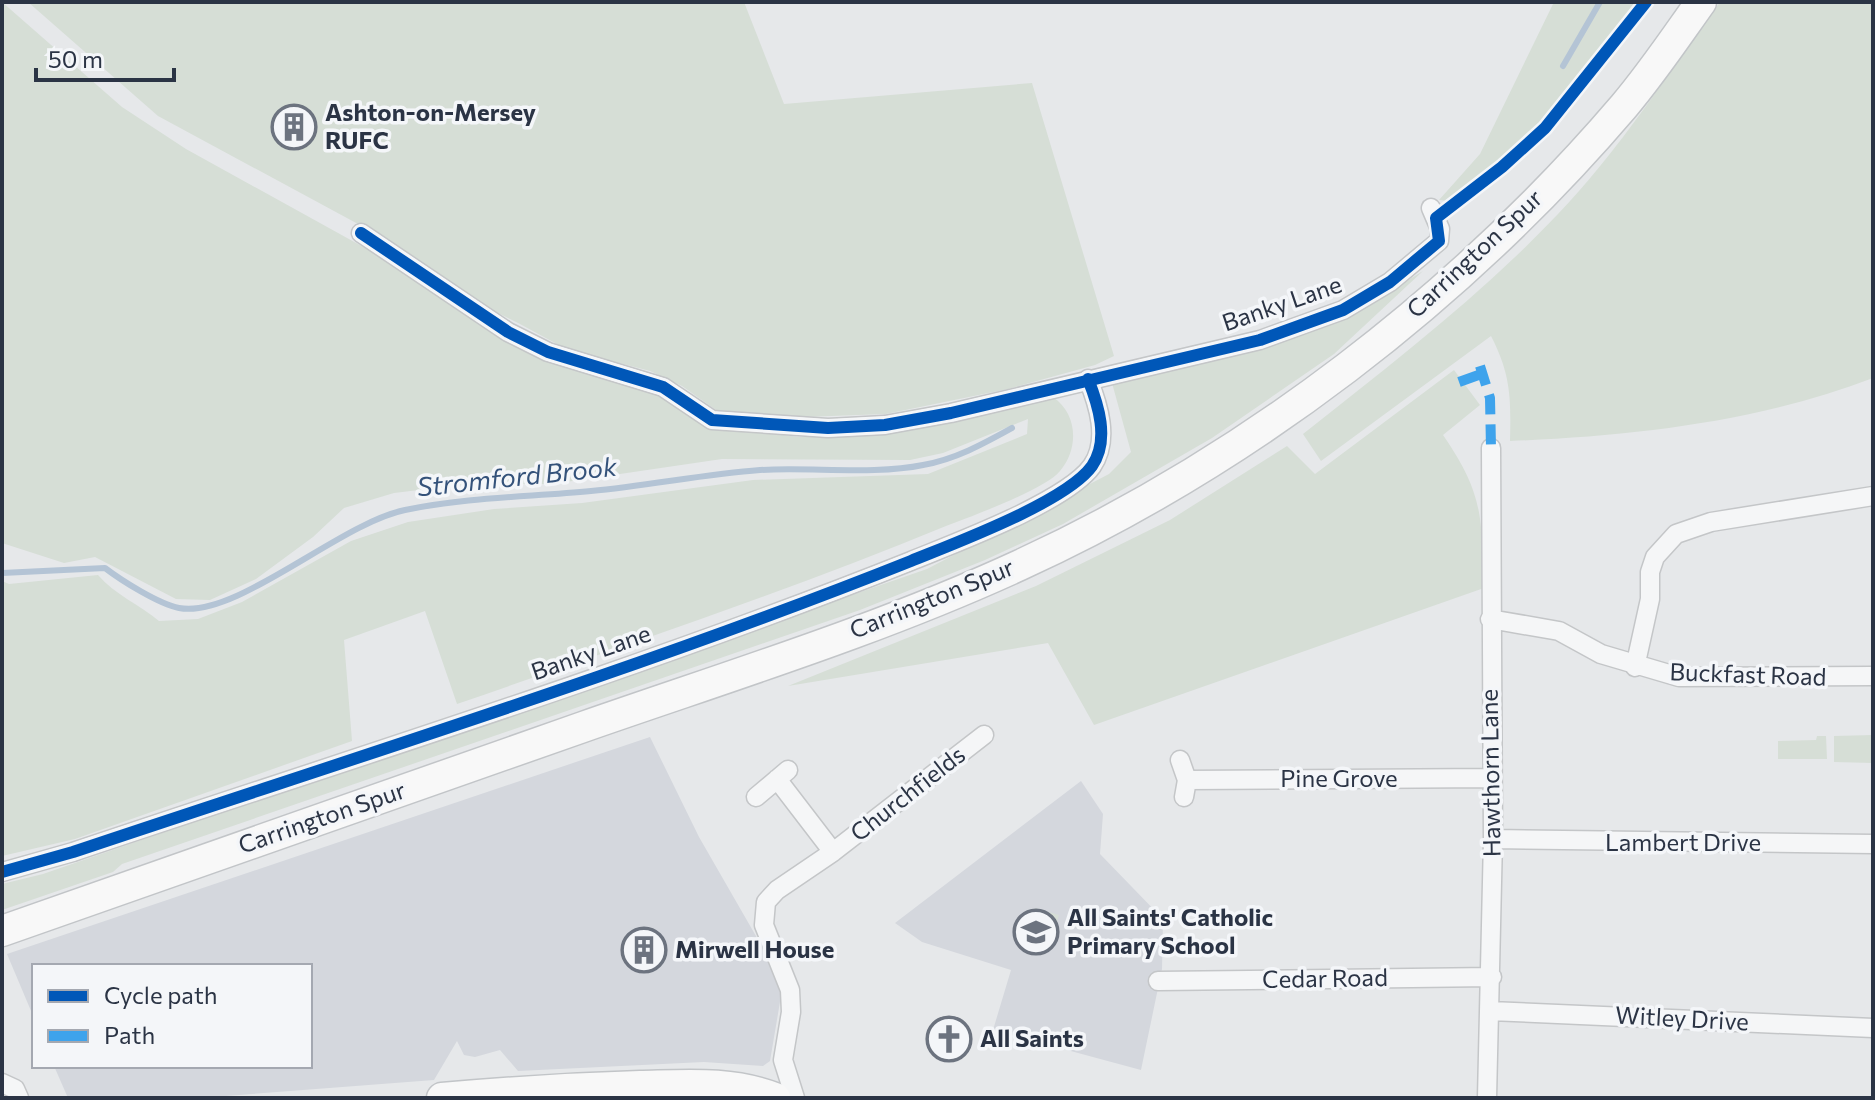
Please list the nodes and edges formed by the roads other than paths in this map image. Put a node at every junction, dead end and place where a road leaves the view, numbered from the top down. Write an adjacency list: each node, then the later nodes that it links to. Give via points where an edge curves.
1 (1701, 2): 18 (main road, Carrington Spur, via 1627,103 1477,258 1360,356 1164,489 1022,564 952,594)
2 (1431, 208): 4 (street, Banky Lane, via 1439,241 1390,282 1343,310 1260,340)
3 (361, 233): 4 (street, Banky Lane, via 508,332 548,352 663,387 712,420 813,428 885,425)
4 (1088, 379): 17 (street, Banky Lane, via 1101,420 1093,464 1068,487 957,542 526,699)
5 (1491, 448): 7 (street, Hawthorn Lane)
6 (1873, 496): 8 (street, via 1711,522 1676,534 1655,557 1650,572 1650,599)
7 (1490, 619): 8 (street, Buckfast Road, via 1559,631); 12 (street, Hawthorn Lane)
8 (1635, 667): 9 (street, Buckfast Road, via 1679,677)
9 (1873, 676)
10 (984, 735): 16 (street, Churchfields)
11 (1180, 760): 12 (street, Pine Grove, via 1185,788)
12 (1492, 778): 14 (street, Hawthorn Lane)
13 (756, 797): 16 (street, Churchfields, via 783,774)
14 (1493, 839): 15 (street, Lambert Drive); 19 (street, Hawthorn Lane)
15 (1873, 844)
16 (833, 852): 24 (street, Churchfields, via 766,902 767,935 792,1004)
17 (2, 872)
18 (2, 931)
19 (1492, 977): 20 (street, Cedar Road); 21 (street, Hawthorn Lane)
20 (1158, 981)
21 (1490, 1011): 22 (street, Witley Drive); 29 (street, Hawthorn Lane)
22 (1873, 1028)
23 (2, 1083): 26 (street, via 15,1089)
24 (769, 1086): 25 (main road); 28 (street, Churchfields)
25 (557, 1094): 27 (main road)
26 (19, 1098)
27 (442, 1098)
28 (795, 1098)
29 (1487, 1098)

